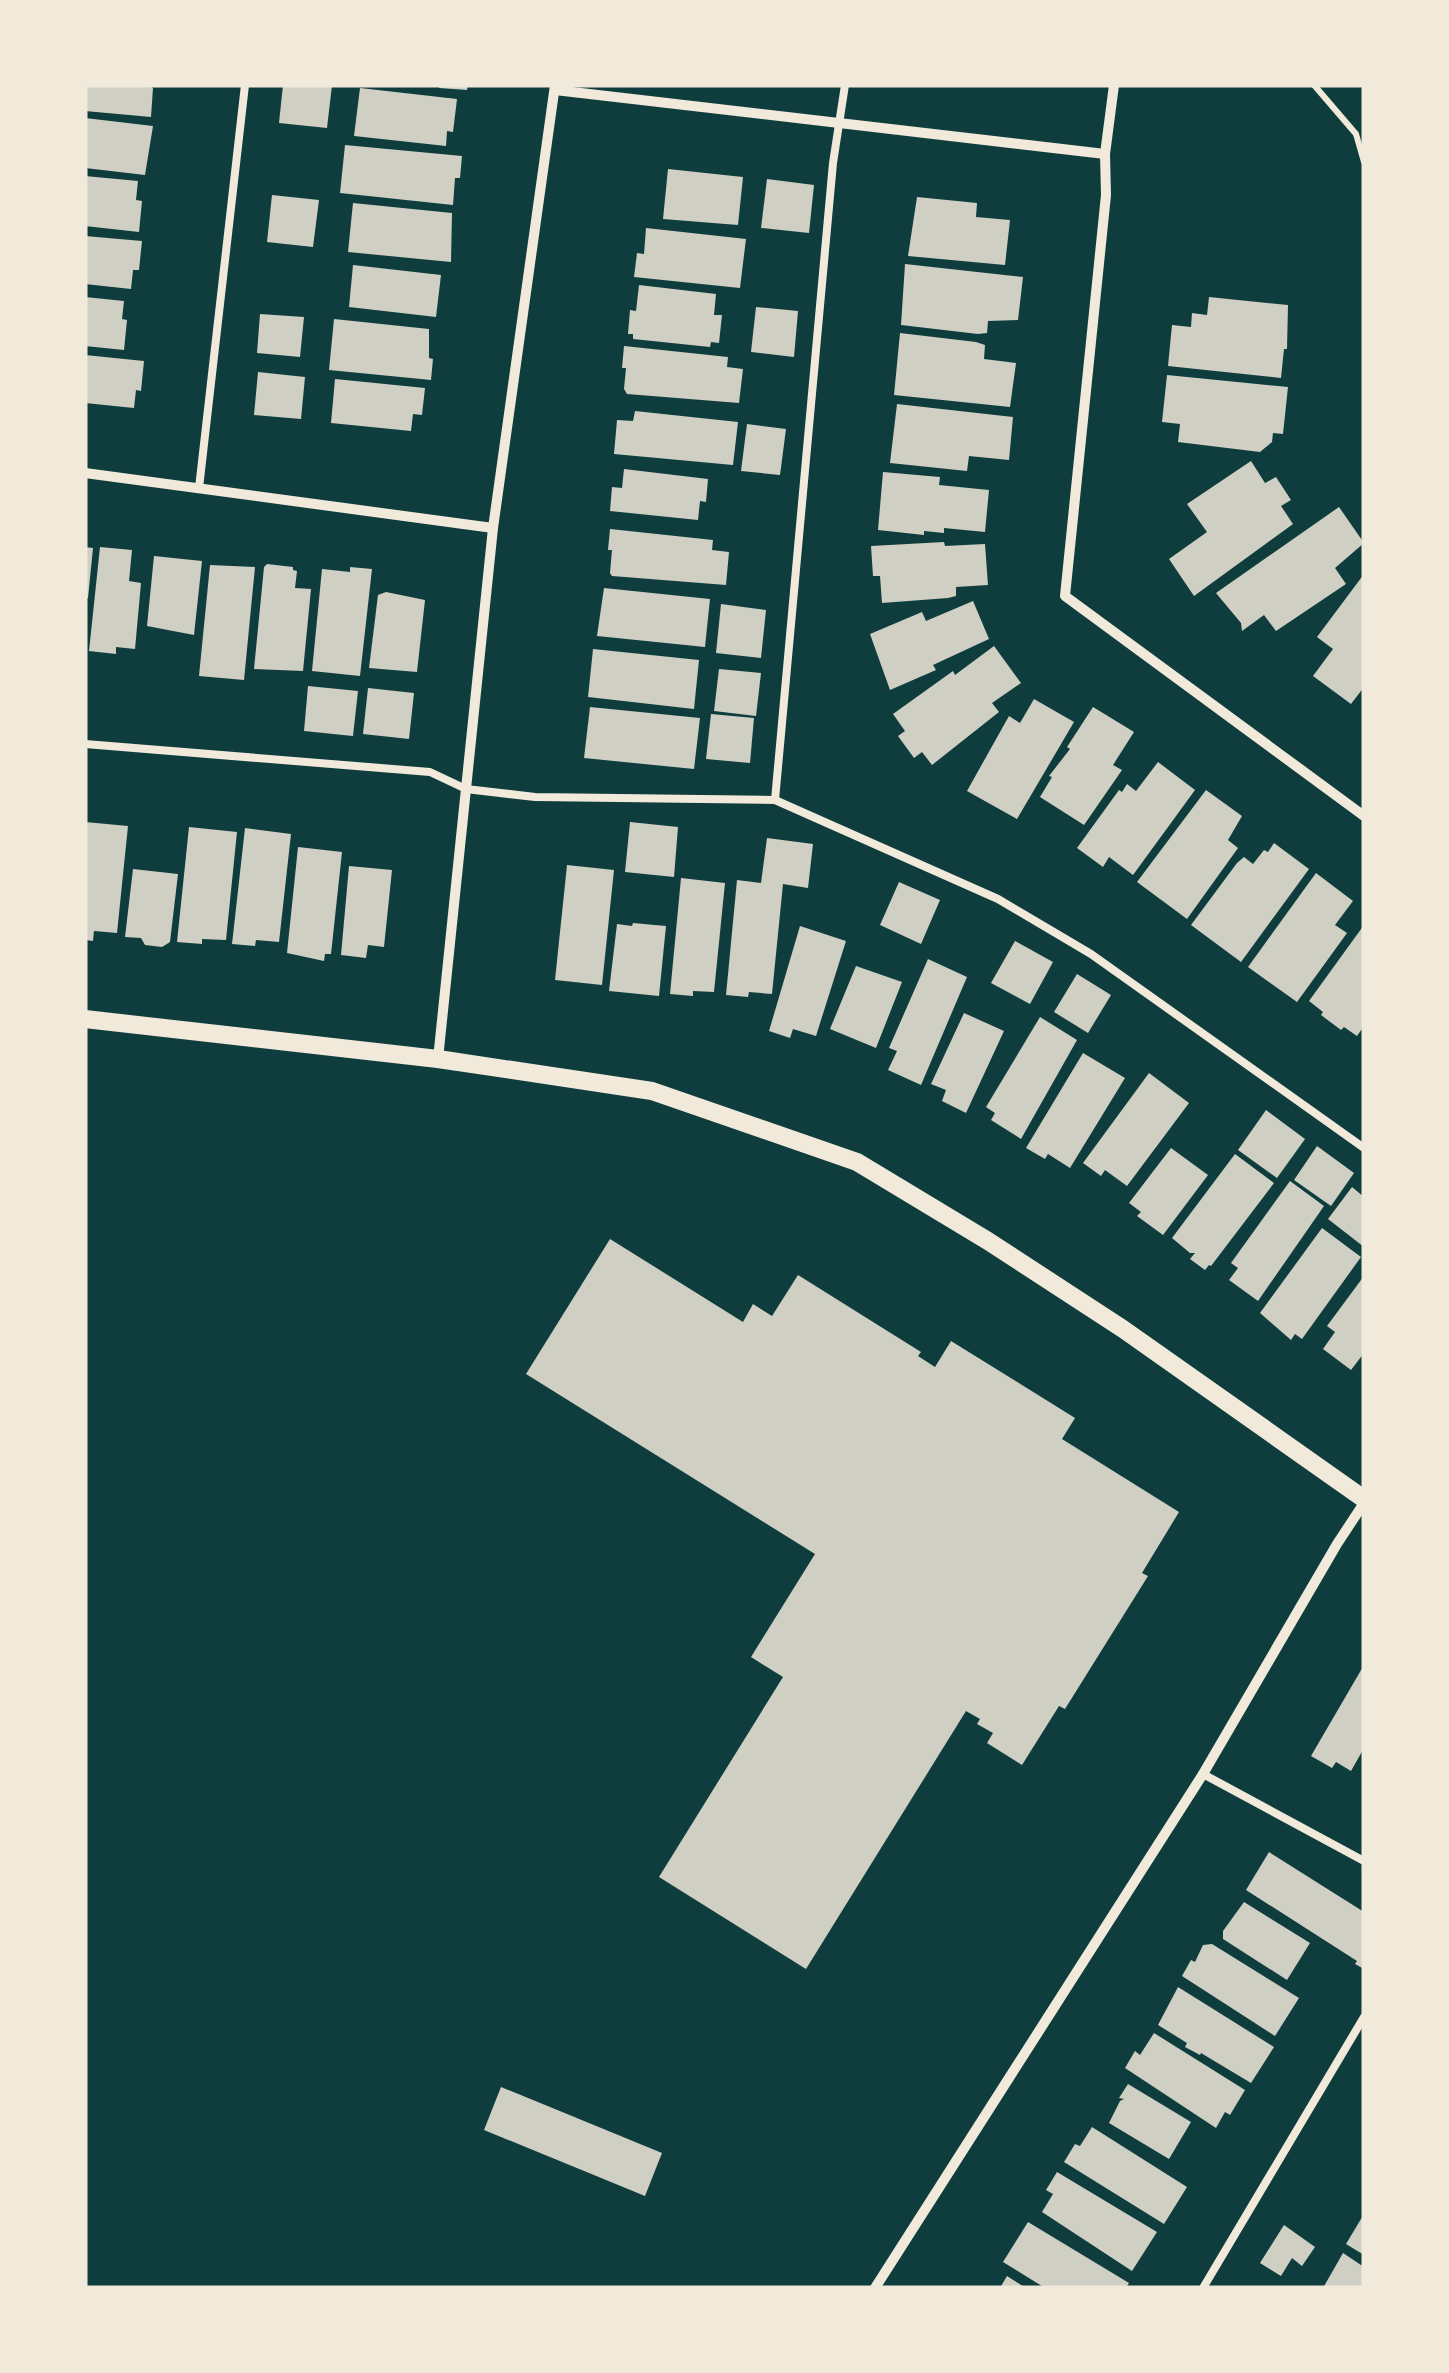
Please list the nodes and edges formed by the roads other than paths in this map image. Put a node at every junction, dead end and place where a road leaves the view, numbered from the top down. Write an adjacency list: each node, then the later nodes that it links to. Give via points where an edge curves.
1 (245, 85): 8 (lane)
2 (846, 85): 5 (lane)
3 (1114, 85): 6 (street)
4 (555, 87): 5 (street); 9 (street)
5 (838, 122): 6 (street); 12 (lane)
6 (1104, 154): 13 (street, via 1106,195 1065,596)
7 (85, 473): 8 (street)
8 (199, 488): 9 (street)
9 (494, 528): 11 (street)
10 (85, 744): 11 (lane, via 430,772)
11 (466, 789): 12 (lane, via 535,797); 15 (street)
12 (775, 800): 16 (lane, via 1013,908 1091,954)
13 (1364, 816)
14 (85, 1019): 15 (street)
15 (438, 1059): 17 (street, via 652,1091 857,1162 1123,1329)
16 (1364, 1148)
17 (1364, 1501): 18 (street)
18 (1203, 1774): 19 (lane); 21 (street)
19 (1364, 1861)
20 (1364, 2017): 22 (lane)
21 (874, 2288)
22 (1203, 2288)

